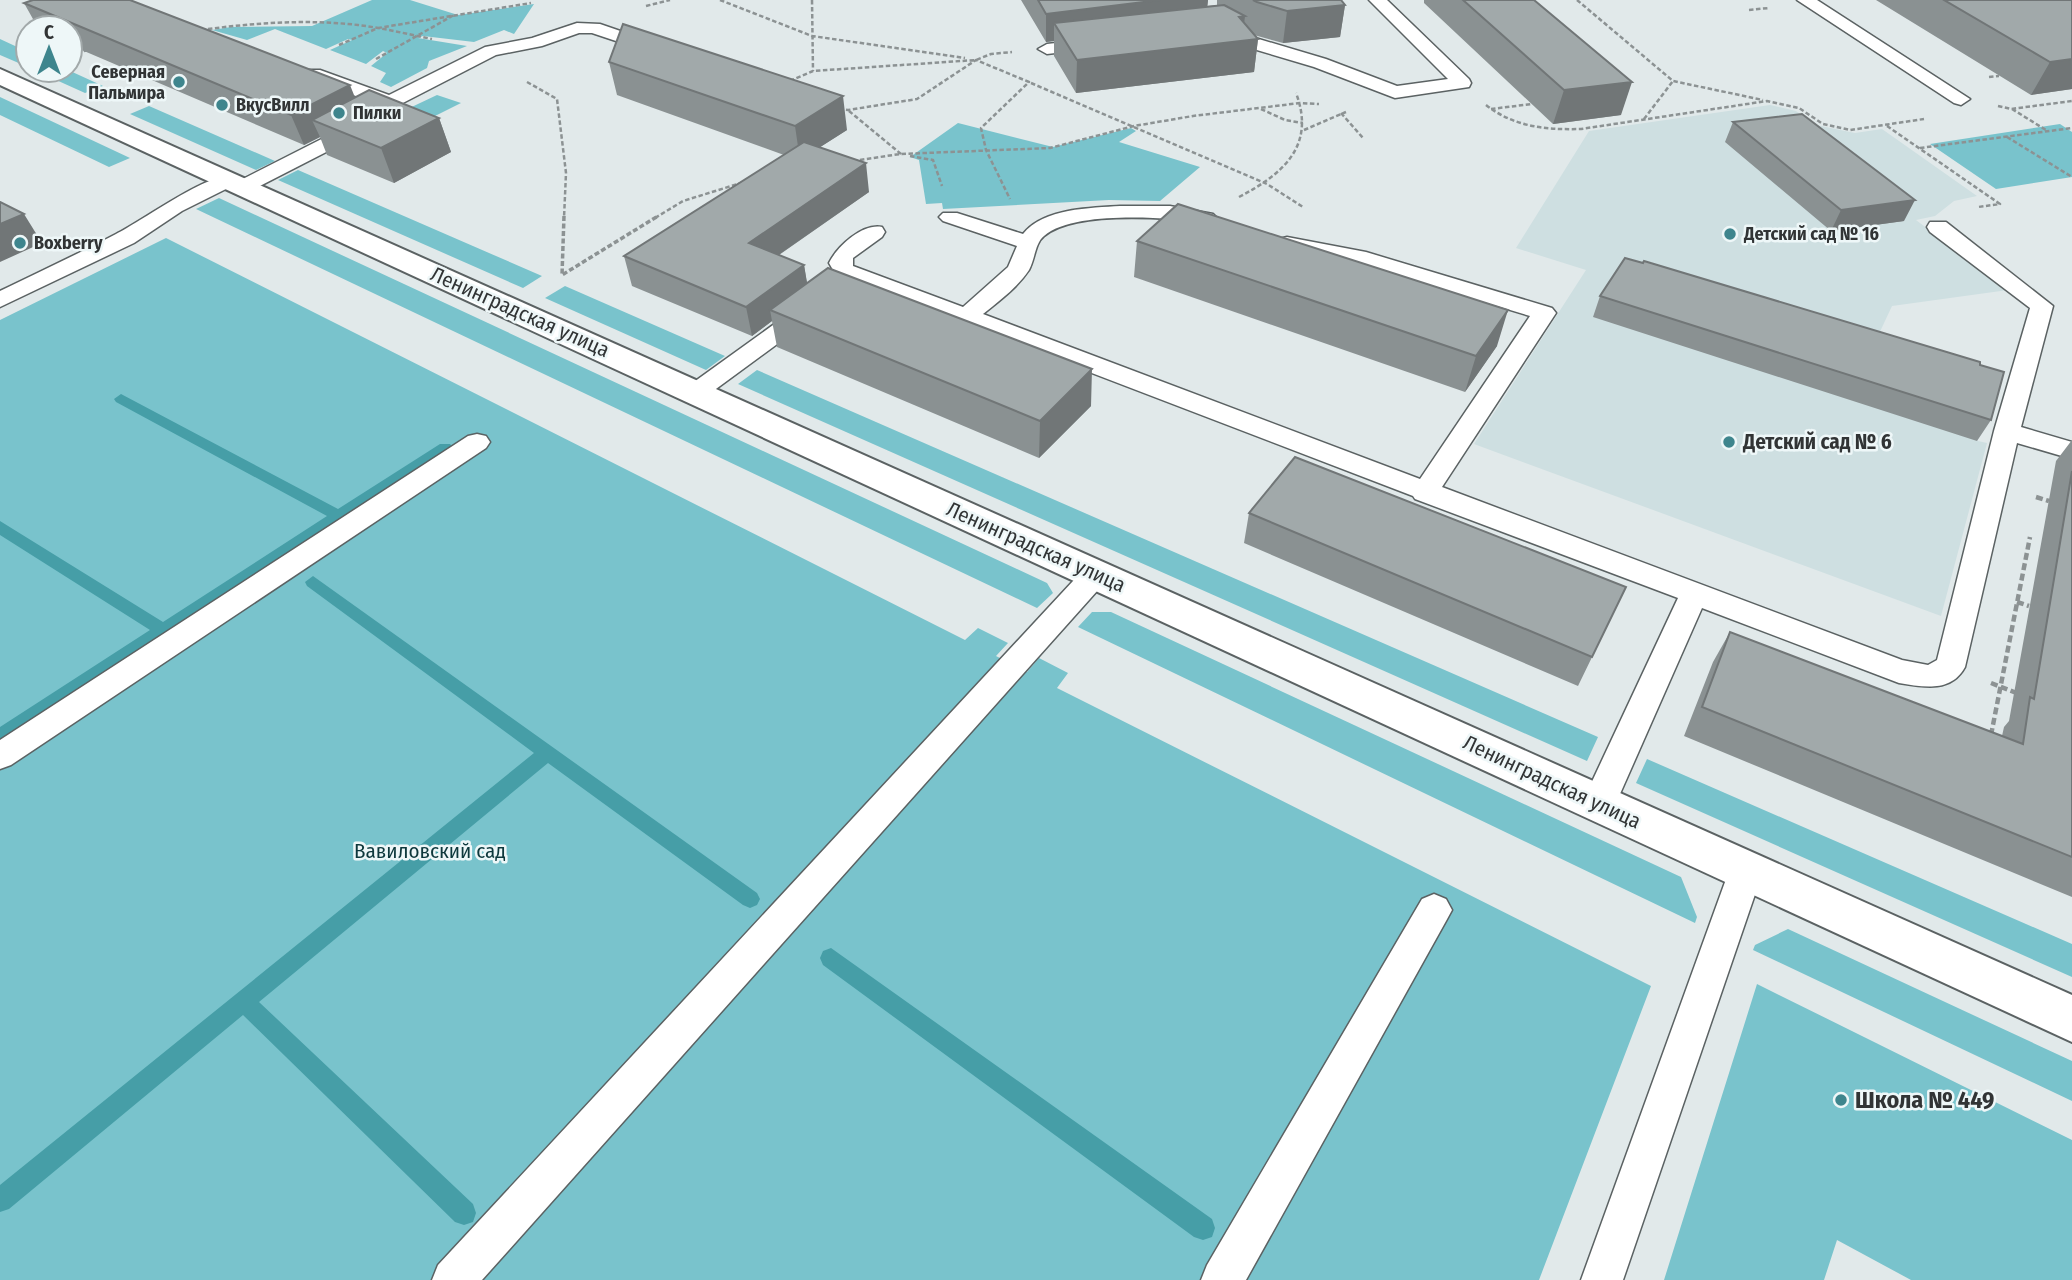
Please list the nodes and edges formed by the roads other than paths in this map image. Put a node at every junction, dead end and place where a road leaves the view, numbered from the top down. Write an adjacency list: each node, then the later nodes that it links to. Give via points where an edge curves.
1 (1377, 0): 3 (lane, via 1462,83 1395,92 1246,41)
2 (1805, 0): 9 (lane)
3 (1214, 24)
4 (1115, 41): 5 (lane)
5 (1047, 49)
6 (668, 53): 10 (lane, via 594,28 560,32 486,53)
7 (293, 66): 10 (lane)
8 (0, 76): 11 (street, Ленинградская улица)
9 (1961, 99)
10 (390, 102): 11 (lane, via 368,123)
11 (236, 183): 19 (lane, via 174,207 126,238); 21 (street, Ленинградская улица)
12 (950, 217): 16 (lane)
13 (1211, 220): 16 (lane, via 1162,212 1090,215 1063,218)
14 (1938, 227): 22 (lane, via 2042,306)
15 (874, 232): 18 (lane, via 840,263)
16 (1033, 235): 20 (lane, via 1018,271)
17 (1270, 238): 25 (lane, via 1358,257 1544,313)
18 (855, 274): 20 (lane); 21 (lane)
19 (0, 300)
20 (968, 315): 25 (lane)
21 (696, 392): 26 (street, Ленинградская улица)
22 (2007, 431): 24 (lane); 27 (lane, via 1950,667 1931,677 1899,671)
23 (477, 442): 28 (lane)
24 (2060, 447)
25 (1424, 493): 27 (lane)
26 (1096, 574): 29 (street, Ленинградская улица); 33 (lane)
27 (1695, 594): 29 (lane)
28 (0, 756)
29 (1599, 803): 30 (street, Ленинградская улица)
30 (1746, 871): 32 (street, Ленинградская улица); 35 (lane)
31 (1434, 910): 34 (lane)
32 (2072, 1019)
33 (453, 1280)
34 (1222, 1280)
35 (1602, 1280)

